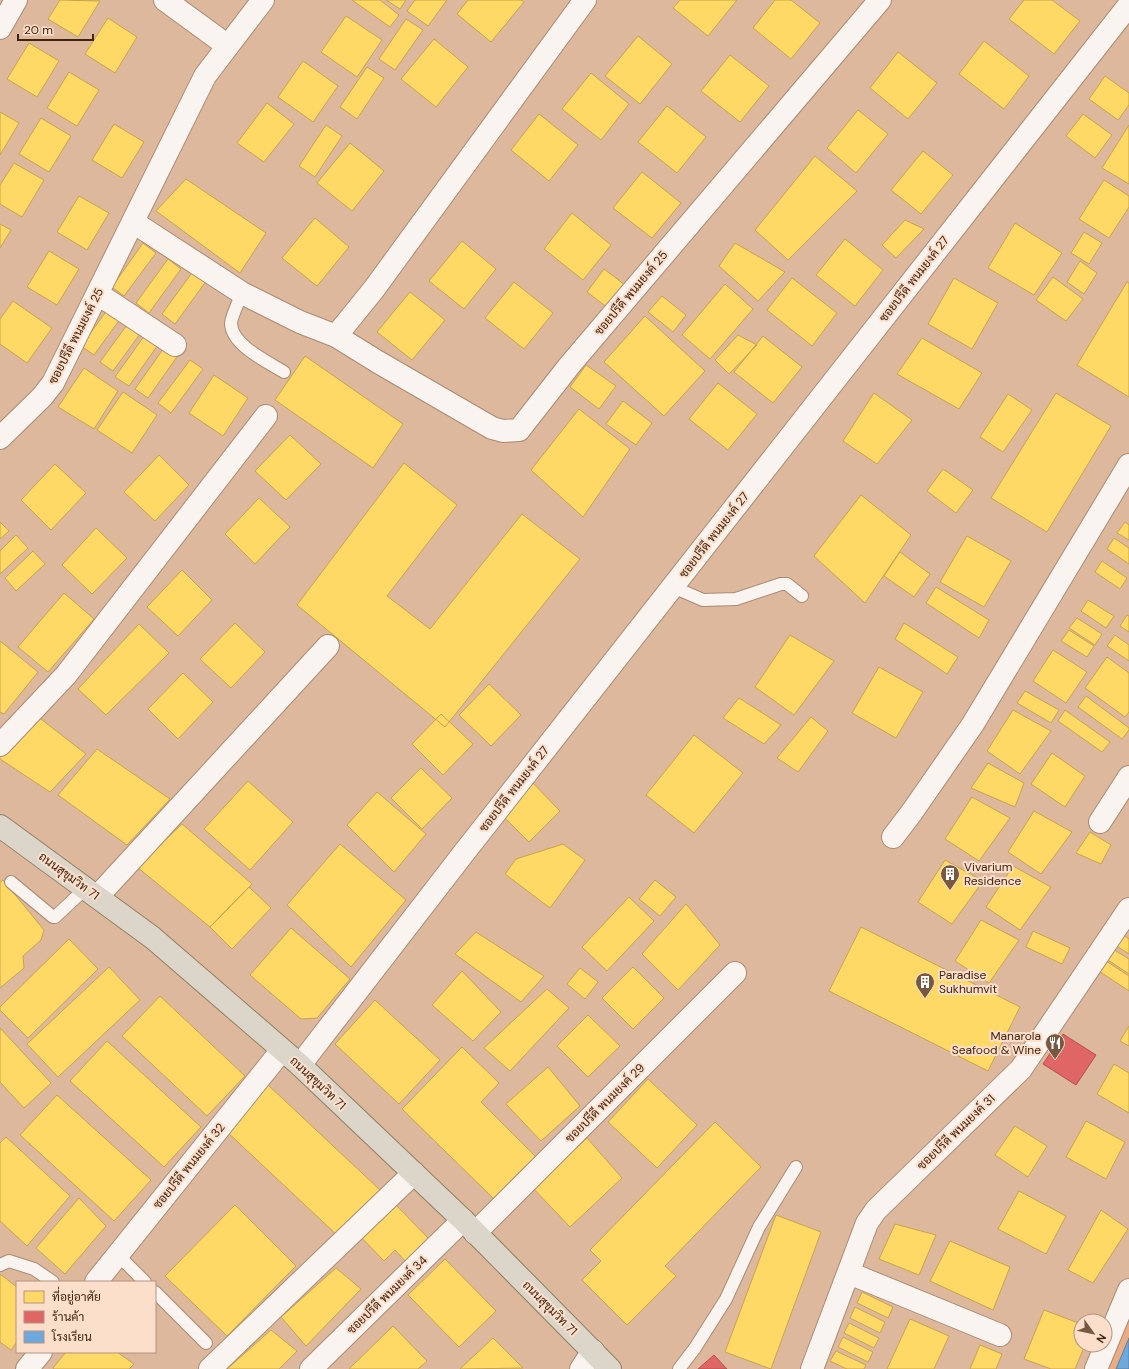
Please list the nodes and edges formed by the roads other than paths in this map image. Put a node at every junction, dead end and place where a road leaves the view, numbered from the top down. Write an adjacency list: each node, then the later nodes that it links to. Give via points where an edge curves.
1 (16, 0): 7 (street)
2 (165, 0): 8 (street)
3 (263, 0): 8 (street, ซอยปรีดี พนมยงค์ 25)
4 (584, 0): 12 (street, via 374,289)
5 (880, 0): 12 (street, ซอยปรีดี พนมยงค์ 25, via 569,366 519,430 503,431 492,428)
6 (1129, 4): 18 (street, ซอยปรีดี พนมยงค์ 27)
7 (0, 28)
8 (228, 46): 9 (street, ซอยปรีดี พนมยงค์ 25, via 205,76)
9 (133, 222): 10 (street, ซอยปรีดี พนมยงค์ 25); 11 (street, ซอยปรีดี พนมยงค์ 25)
10 (242, 293): 12 (street, ซอยปรีดี พนมยงค์ 25, via 300,322); 14 (lane, via 231,322 234,334 242,345)
11 (98, 294): 13 (street); 16 (street, ซอยปรีดี พนมยงค์ 25, via 53,383)
12 (336, 336)
13 (175, 346)
14 (284, 372)
15 (266, 416): 21 (street, via 66,675)
16 (0, 438)
17 (1129, 465): 25 (street, via 973,724)
18 (673, 587): 19 (lane, via 703,600 736,599 787,584); 31 (street, ซอยปรีดี พนมยงค์ 27)
19 (802, 596)
20 (328, 646): 27 (street)
21 (0, 745)
22 (1129, 777): 23 (street)
23 (1100, 822)
24 (0, 826): 27 (main road, ถนนสุขุมวิท 71)
25 (893, 837)
26 (10, 882): 27 (lane, via 55,918)
27 (91, 893): 30 (main road, ถนนสุขุมวิท 71, via 153,938)
28 (1129, 909): 37 (street, ซอยปรีดี พนมยงค์ 31, via 1022,1069 876,1210 868,1223)
29 (735, 972): 34 (street, ซอยปรีดี พนมยงค์ 29)
30 (282, 1050): 31 (main road, ถนนสุขุมวิท 71); 35 (street, ซอยปรีดี พนมยงค์ 32)
31 (300, 1065): 33 (main road, ถนนสุขุมวิท 71)
32 (796, 1167): 52 (lane, via 759,1227 726,1299)
33 (414, 1173): 34 (main road, ถนนสุขุมวิท 71); 48 (street)
34 (469, 1226): 45 (main road, ถนนสุขุมวิท 71); 49 (street, ซอยปรีดี พนมยงค์ 34)
35 (118, 1255): 39 (street, ซอยปรีดี พนมยงค์ 32); 40 (lane)
36 (0, 1265): 38 (lane, via 9,1261 34,1269)
37 (849, 1273): 43 (street); 53 (street, ซอยปรีดี พนมยงค์ 31)
38 (52, 1281)
39 (97, 1281)
40 (144, 1281)
41 (1129, 1290): 54 (street)
42 (156, 1293): 44 (lane)
43 (1000, 1335)
44 (206, 1343)
45 (593, 1351): 50 (street); 51 (main road, ถนนสุขุมวิท 71)
46 (40, 1353): 47 (street)
47 (27, 1369)
48 (210, 1369)
49 (311, 1369)
50 (581, 1369)
51 (610, 1369)
52 (679, 1369)
53 (812, 1369)
54 (1096, 1369)

